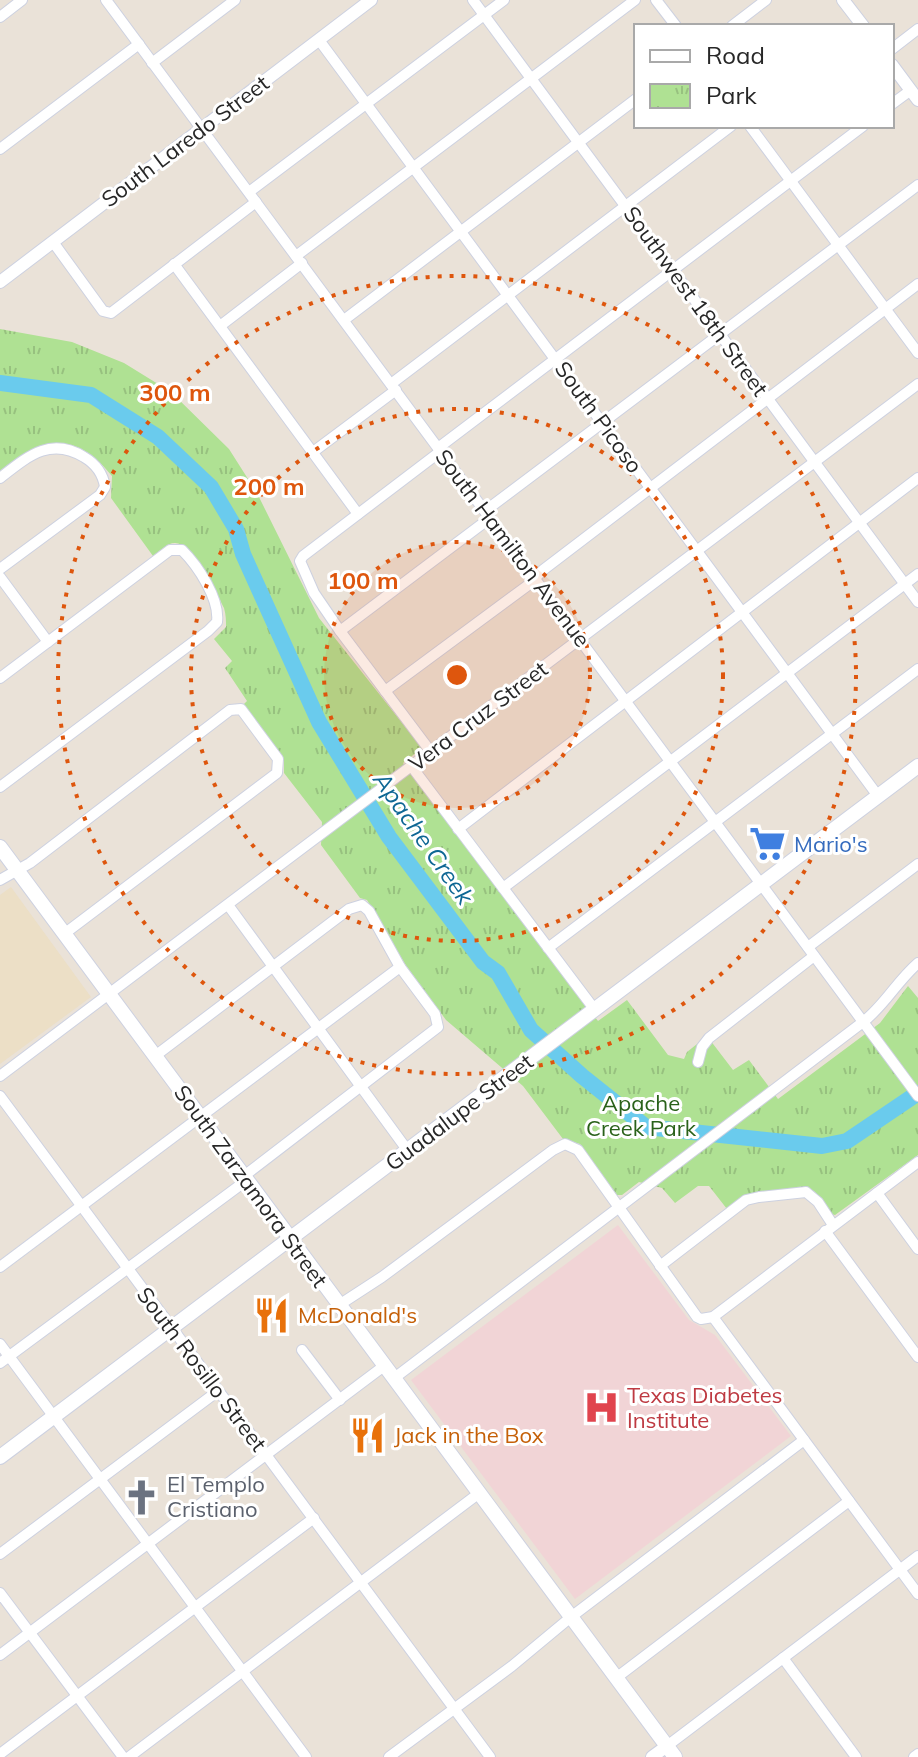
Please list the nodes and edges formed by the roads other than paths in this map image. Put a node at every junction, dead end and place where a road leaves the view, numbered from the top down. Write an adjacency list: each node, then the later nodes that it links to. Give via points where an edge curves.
1 (22, 0): 12 (street)
2 (106, 0): 18 (street, South Hamilton Avenue)
3 (235, 0): 20 (street)
4 (371, 0): 17 (street, South Laredo Street)
5 (473, 0): 11 (street, Southwest 18th Street)
6 (504, 0): 11 (street)
7 (635, 0): 22 (street)
8 (656, 0): 13 (street)
9 (766, 0): 14 (street)
10 (843, 0): 15 (street)
11 (485, 15): 22 (street, Southwest 18th Street); 25 (street)
12 (0, 17)
13 (674, 24)
14 (735, 24)
15 (861, 24)
16 (918, 29): 19 (street)
17 (319, 40): 25 (street, South Picoso); 27 (street, South Laredo Street)
18 (139, 44): 20 (street, South Hamilton Avenue); 32 (street)
19 (894, 47)
20 (152, 63): 27 (street, South Hamilton Avenue)
21 (894, 68): 23 (street)
22 (531, 78): 31 (street, Southwest 18th Street); 33 (street)
23 (914, 95): 26 (street)
24 (634, 101): 31 (street)
25 (367, 103): 33 (street, South Picoso); 36 (street)
26 (894, 103)
27 (201, 128): 36 (street, South Hamilton Avenue); 40 (street, South Laredo Street)
28 (728, 128): 38 (street)
29 (751, 128): 34 (street)
30 (860, 128): 34 (street)
31 (580, 143): 38 (street, Southwest 18th Street); 39 (street)
32 (0, 149)
33 (414, 167): 39 (street, South Picoso); 42 (street)
34 (790, 181): 41 (street); 44 (street)
35 (918, 185): 41 (street)
36 (249, 192): 37 (street, South Hamilton Avenue)
37 (256, 202): 42 (street, South Hamilton Avenue); 43 (street)
38 (626, 206): 44 (street, Southwest 18th Street); 47 (street)
39 (461, 232): 47 (street, South Picoso); 49 (street)
40 (53, 242): 43 (street, via 106,313); 45 (street, South Laredo Street)
41 (839, 246): 48 (street); 51 (street)
42 (299, 260): 49 (street, South Hamilton Avenue); 50 (street)
43 (174, 264): 50 (street)
44 (673, 270): 51 (street, Southwest 18th Street); 53 (street)
45 (0, 282)
46 (918, 284): 48 (street)
47 (509, 295): 53 (street, South Picoso); 55 (street)
48 (886, 309): 52 (street); 56 (street)
49 (344, 320): 55 (street, South Hamilton Avenue)
50 (220, 326): 59 (street)
51 (721, 334): 56 (street, Southwest 18th Street); 57 (street)
52 (918, 353)
53 (556, 359): 57 (street, South Picoso); 58 (street)
54 (918, 384): 60 (street, Vera Cruz Street)
55 (394, 387): 58 (street, South Hamilton Avenue); 59 (street)
56 (768, 399): 60 (street, Southwest 18th Street); 63 (street)
57 (604, 423): 63 (street, South Picoso); 65 (street)
58 (440, 450): 64 (street); 65 (street, South Hamilton Avenue)
59 (313, 452): 64 (street)
60 (815, 463): 66 (street, Southwest 18th Street); 67 (street, Vera Cruz Street)
61 (0, 478): 68 (street, via 31,454 58,447 91,462 105,487)
62 (918, 478): 66 (street)
63 (651, 487): 67 (street, South Picoso); 71 (street)
64 (358, 514): 75 (street, via 300,561)
65 (488, 514): 71 (street, South Hamilton Avenue); 75 (street)
66 (860, 522): 72 (street, Southwest 18th Street); 74 (street)
67 (698, 551): 74 (street, South Picoso); 76 (street, Vera Cruz Street)
68 (0, 569)
69 (918, 574): 72 (street)
70 (0, 577): 77 (street)
71 (535, 578): 76 (street, South Hamilton Avenue); 81 (street)
72 (904, 584): 73 (street, Southwest 18th Street); 79 (street)
73 (918, 602)
74 (743, 612): 79 (street, South Picoso); 82 (street)
75 (340, 631): 81 (street)
76 (580, 639): 82 (street, South Hamilton Avenue); 84 (street, Vera Cruz Street)
77 (48, 642): 80 (street); 88 (street, via 166,553 182,550 215,602 217,622 208,631)
78 (918, 669): 83 (street)
79 (788, 673): 83 (street, South Picoso); 85 (street)
80 (0, 678)
81 (385, 691): 84 (street)
82 (626, 701): 85 (street, South Hamilton Avenue); 91 (street)
83 (833, 734): 89 (street, South Picoso); 90 (street)
84 (431, 752): 87 (street, Vera Cruz Street)
85 (672, 761): 90 (street, South Hamilton Avenue); 97 (street)
86 (918, 766): 89 (main road, Guadalupe Street)
87 (412, 767): 91 (street); 98 (street, Vera Cruz Street)
88 (0, 787)
89 (878, 796): 96 (main road, Guadalupe Street)
90 (716, 822): 96 (street, South Hamilton Avenue); 100 (street)
91 (458, 829): 97 (street)
92 (0, 847): 94 (main road, South Zarzamora Street)
93 (918, 864): 101 (street)
94 (17, 870): 95 (street); 99 (main road, South Zarzamora Street); 99 (street, via 230,710 243,712 278,759 277,773)
95 (0, 880)
96 (761, 884): 101 (street, South Hamilton Avenue); 106 (main road, Guadalupe Street)
97 (503, 888): 100 (street)
98 (228, 905): 103 (street); 105 (street, Vera Cruz Street)
99 (64, 934): 105 (main road, South Zarzamora Street)
100 (548, 948): 106 (street)
101 (811, 952): 107 (street, South Hamilton Avenue); 110 (street, via 709,1038)
102 (918, 963): 107 (street)
103 (273, 966): 104 (street, via 360,906 369,911); 108 (street); 109 (street)
104 (400, 967): 108 (street); 112 (street, via 438,1019 436,1031)
105 (109, 994): 109 (main road, South Zarzamora Street); 111 (street, Vera Cruz Street)
106 (595, 1010): 116 (main road, Guadalupe Street)
107 (863, 1022): 114 (street, South Hamilton Avenue); 121 (street)
108 (318, 1028): 112 (street); 115 (street)
109 (155, 1056): 115 (main road, South Zarzamora Street)
110 (698, 1062)
111 (0, 1076)
112 (362, 1087): 116 (street); 118 (street)
113 (0, 1096): 120 (street, South Rosillo Street)
114 (918, 1096)
115 (200, 1117): 118 (main road, South Zarzamora Street); 120 (street)
116 (408, 1151): 123 (main road, Guadalupe Street)
117 (918, 1162): 119 (street)
118 (245, 1178): 123 (main road, South Zarzamora Street); 127 (street)
119 (877, 1193): 122 (street); 124 (street)
120 (81, 1207): 126 (street); 127 (street, South Rosillo Street)
121 (618, 1207): 125 (street); 128 (street, via 578,1150 570,1145 553,1150); 135 (street)
122 (829, 1228): 125 (street, via 818,1202 806,1192 759,1197 746,1200); 129 (street); 133 (street)
123 (291, 1240): 128 (main road, South Zarzamora Street); 130 (main road, Guadalupe Street)
124 (918, 1249)
125 (660, 1266): 129 (street, via 697,1317)
126 (0, 1267)
127 (127, 1268): 130 (street, South Rosillo Street); 134 (street)
128 (339, 1305): 135 (main road, South Zarzamora Street)
129 (713, 1317): 139 (street)
130 (172, 1328): 136 (street, South Rosillo Street); 138 (main road, Guadalupe Street)
131 (0, 1344): 134 (street)
132 (302, 1350): 137 (street)
133 (918, 1357)
134 (4, 1359): 138 (street)
135 (389, 1372): 137 (street); 143 (main road, South Zarzamora Street)
136 (218, 1391): 140 (street, South Rosillo Street); 142 (street)
137 (340, 1400): 140 (street)
138 (54, 1417): 141 (main road, Guadalupe Street); 142 (street)
139 (804, 1440): 144 (street); 154 (street)
140 (267, 1455): 145 (street, South Rosillo Street); 146 (street)
141 (0, 1457)
142 (101, 1480): 146 (street); 147 (street)
143 (478, 1494): 150 (street); 154 (main road, South Zarzamora Street)
144 (849, 1501): 149 (street); 159 (street)
145 (314, 1518): 150 (street, South Rosillo Street); 153 (street)
146 (148, 1544): 153 (street); 155 (street)
147 (0, 1554)
148 (918, 1556): 149 (street)
149 (900, 1570): 152 (street); 157 (street)
150 (360, 1583): 158 (street); 161 (street, South Rosillo Street)
151 (0, 1593): 155 (street)
152 (918, 1594)
153 (195, 1607): 158 (street); 160 (street)
154 (571, 1617): 159 (main road, South Zarzamora Street); 161 (street)
155 (30, 1633): 156 (street); 160 (street)
156 (0, 1655)
157 (783, 1658): 162 (street); 169 (street)
158 (243, 1671): 164 (street); 165 (street)
159 (616, 1678): 162 (main road, South Zarzamora Street)
160 (76, 1697): 163 (street); 164 (street)
161 (453, 1709): 166 (street); 167 (street, South Rosillo Street)
162 (671, 1751): 168 (street)
163 (0, 1754)
164 (126, 1757)
165 (306, 1757)
166 (389, 1757)
167 (490, 1757)
168 (652, 1757)
169 (856, 1757)

